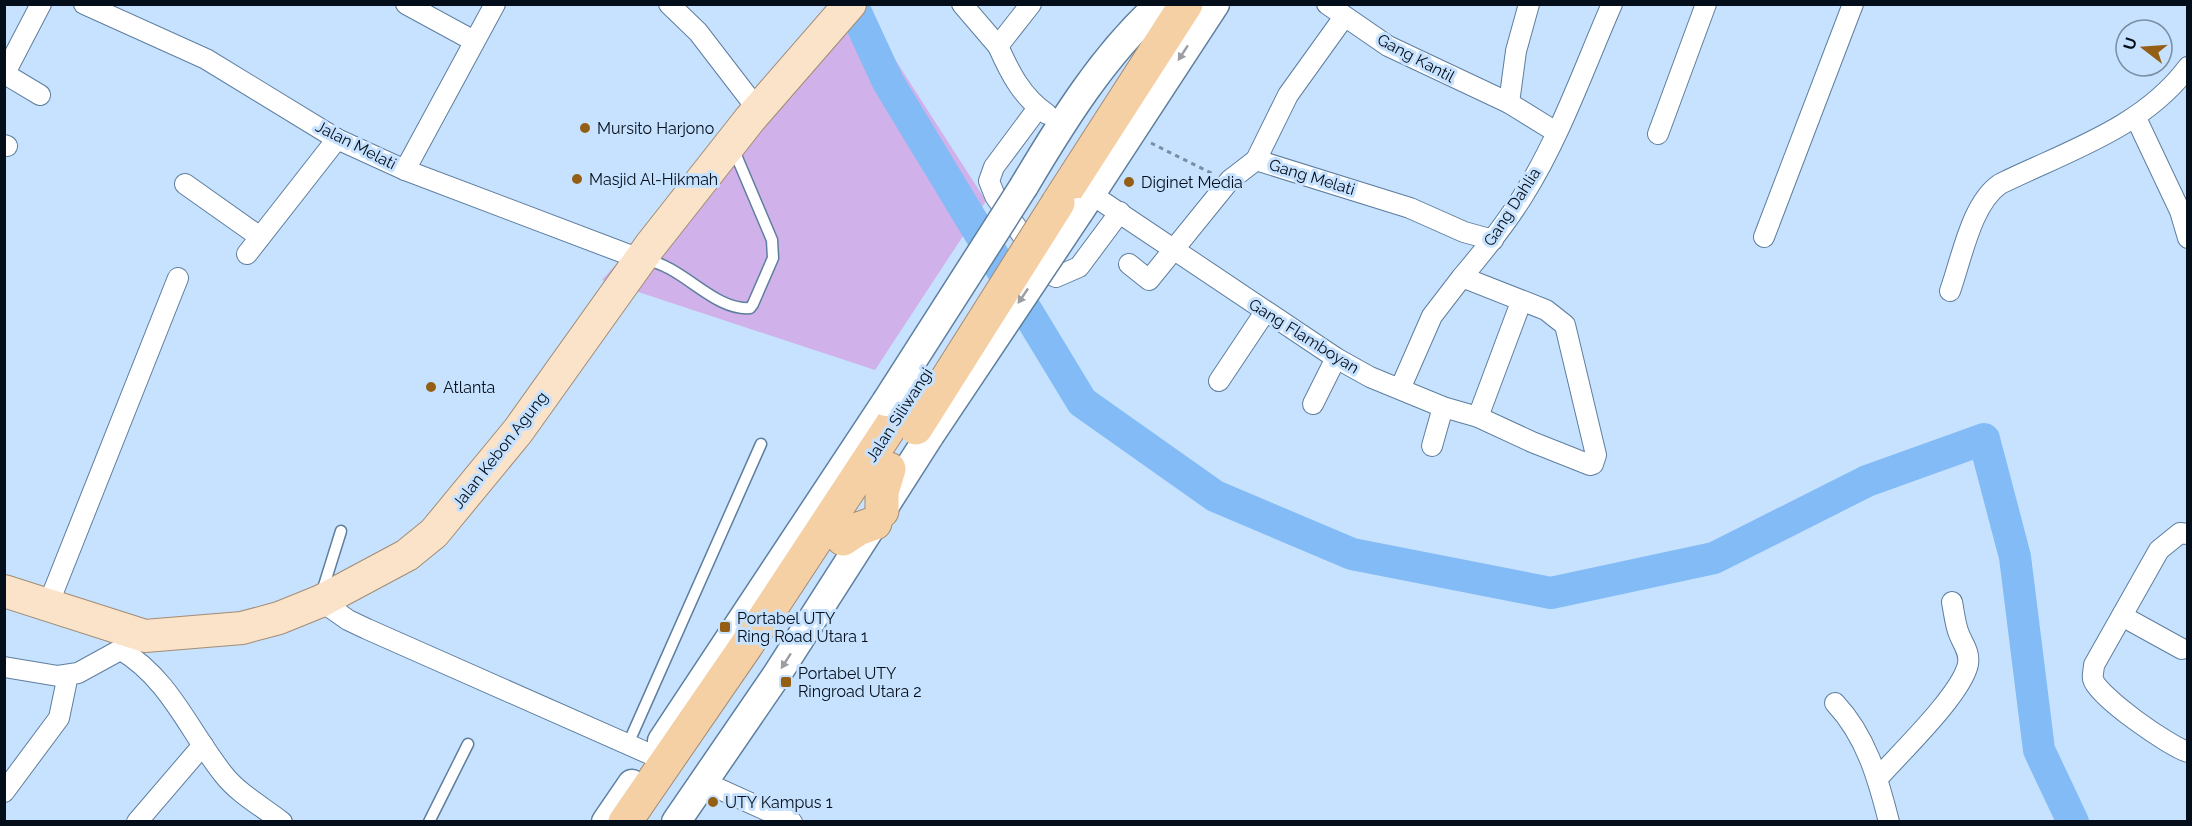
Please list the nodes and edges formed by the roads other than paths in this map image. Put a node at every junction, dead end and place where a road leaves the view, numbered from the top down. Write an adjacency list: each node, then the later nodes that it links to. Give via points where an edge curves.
1 (41, 4): 22 (street)
2 (84, 4): 31 (street, Jalan Melati, via 206,59)
3 (406, 4): 19 (street)
4 (495, 4): 19 (street)
5 (669, 4): 26 (street, via 698,32)
6 (850, 4): 26 (main road, Jalan Kebon Agung)
7 (962, 4): 20 (street)
8 (1031, 4): 20 (street)
9 (1160, 4): 28 (street, via 1138,23)
10 (1166, 4): 36 (highway, Jalan Siliwangi)
11 (1186, 4): 36 (highway, Jalan Siliwangi)
12 (1215, 4): 36 (street, one-way to 36, via 1134,129)
13 (1327, 4): 18 (street, Gang Kantil)
14 (1529, 4): 24 (street, via 1516,51)
15 (1612, 4): 29 (street, Gang Dahlia)
16 (1706, 4): 30 (street)
17 (1853, 4): 40 (street)
18 (1344, 16): 24 (street, Gang Kantil, via 1388,46); 33 (street, Gang Melati, via 1288,95)
19 (474, 41): 34 (street)
20 (998, 46): 25 (street, via 1026,98)
21 (2187, 67): 27 (street, via 2175,84)
22 (5, 74): 23 (street)
23 (40, 95)
24 (1509, 104): 29 (street, Gang Kantil)
25 (1038, 108): 28 (street); 38 (street, via 994,167 989,181 995,196 1049,274 1056,277 1079,267)
26 (758, 110): 32 (main road, Jalan Kebon Agung)
27 (2136, 118): 37 (street); 49 (street, via 1988,192 1979,206)
28 (1061, 124): 36 (street)
29 (1556, 132): 42 (street, Gang Dahlia, via 1524,195)
30 (1658, 134)
31 (337, 139): 34 (street, Jalan Melati); 39 (street)
32 (731, 144): 45 (main road, Jalan Kebon Agung); 45 (lane, via 772,240 773,258 750,308 731,307 659,262)
33 (1256, 160): 42 (street, Gang Melati, via 1410,208 1464,232); 43 (street, via 1230,180)
34 (405, 170): 45 (street, Jalan Melati)
35 (185, 184): 39 (street)
36 (1059, 198): 38 (street, Gang Flamboyan); 58 (highway, Jalan Siliwangi, bridge)
37 (2183, 209): 41 (street)
38 (1120, 212): 43 (street, Gang Flamboyan)
39 (260, 237): 44 (street)
40 (1764, 237)
41 (2187, 238)
42 (1494, 240): 47 (street, Gang Dahlia)
43 (1174, 251): 46 (street, via 1149,280); 51 (street, Gang Flamboyan)
44 (247, 254)
45 (640, 259): 68 (main road, Jalan Kebon Agung, via 518,431 434,533 407,555)
46 (1129, 264)
47 (1462, 277): 50 (street); 54 (street, Gang Dahlia, via 1432,316)
48 (178, 278): 70 (street)
49 (1950, 291)
50 (1521, 302): 57 (street); 57 (street, Gang Flamboyan, via 1546,310 1565,325 1596,455 1590,465)
51 (1265, 312): 52 (street, Gang Flamboyan); 53 (street)
52 (1336, 358): 54 (street, Gang Flamboyan); 55 (street)
53 (1219, 381)
54 (1400, 388): 56 (street, Gang Flamboyan)
55 (1313, 404)
56 (1443, 407): 57 (street, Gang Flamboyan); 60 (street)
57 (1478, 417)
58 (907, 420): 61 (highway, Jalan Siliwangi); 62 (highway, Jalan Siliwangi); 63 (street)
59 (761, 444): 79 (lane)
60 (1432, 446)
61 (889, 469): 63 (highway); 66 (highway, Jalan Siliwangi)
62 (845, 482): 79 (street); 88 (highway, Jalan Siliwangi)
63 (878, 517): 66 (highway); 82 (street, one-way to 82)
64 (341, 531): 68 (lane, via 321,588)
65 (2187, 534): 71 (street, via 2180,533 2159,550)
66 (843, 539): 89 (highway, Jalan Siliwangi)
67 (4, 591): 70 (main road, Jalan Kebon Agung)
68 (321, 601): 72 (main road, Jalan Kebon Agung, via 242,628); 79 (street, via 367,629)
69 (1952, 602): 81 (street, via 1968,664 1942,706)
70 (48, 605): 72 (main road, Jalan Kebon Agung)
71 (2122, 616): 73 (street); 80 (street, via 2094,665 2093,679 2109,701)
72 (133, 643): 75 (street, via 86,671); 78 (street, via 135,658 166,690)
73 (2182, 650)
74 (4, 667): 75 (street)
75 (68, 675): 83 (street, via 59,718)
76 (1835, 703): 81 (street, via 1850,719)
77 (468, 744): 86 (lane)
78 (203, 745): 84 (street); 85 (street, via 232,784)
79 (640, 749): 87 (street)
80 (2187, 752)
81 (1878, 778): 92 (street)
82 (705, 782): 90 (street); 91 (street)
83 (4, 792)
84 (137, 822)
85 (282, 822)
86 (429, 822)
87 (606, 822)
88 (625, 822)
89 (652, 822)
90 (676, 822)
91 (792, 822)
92 (1888, 822)

